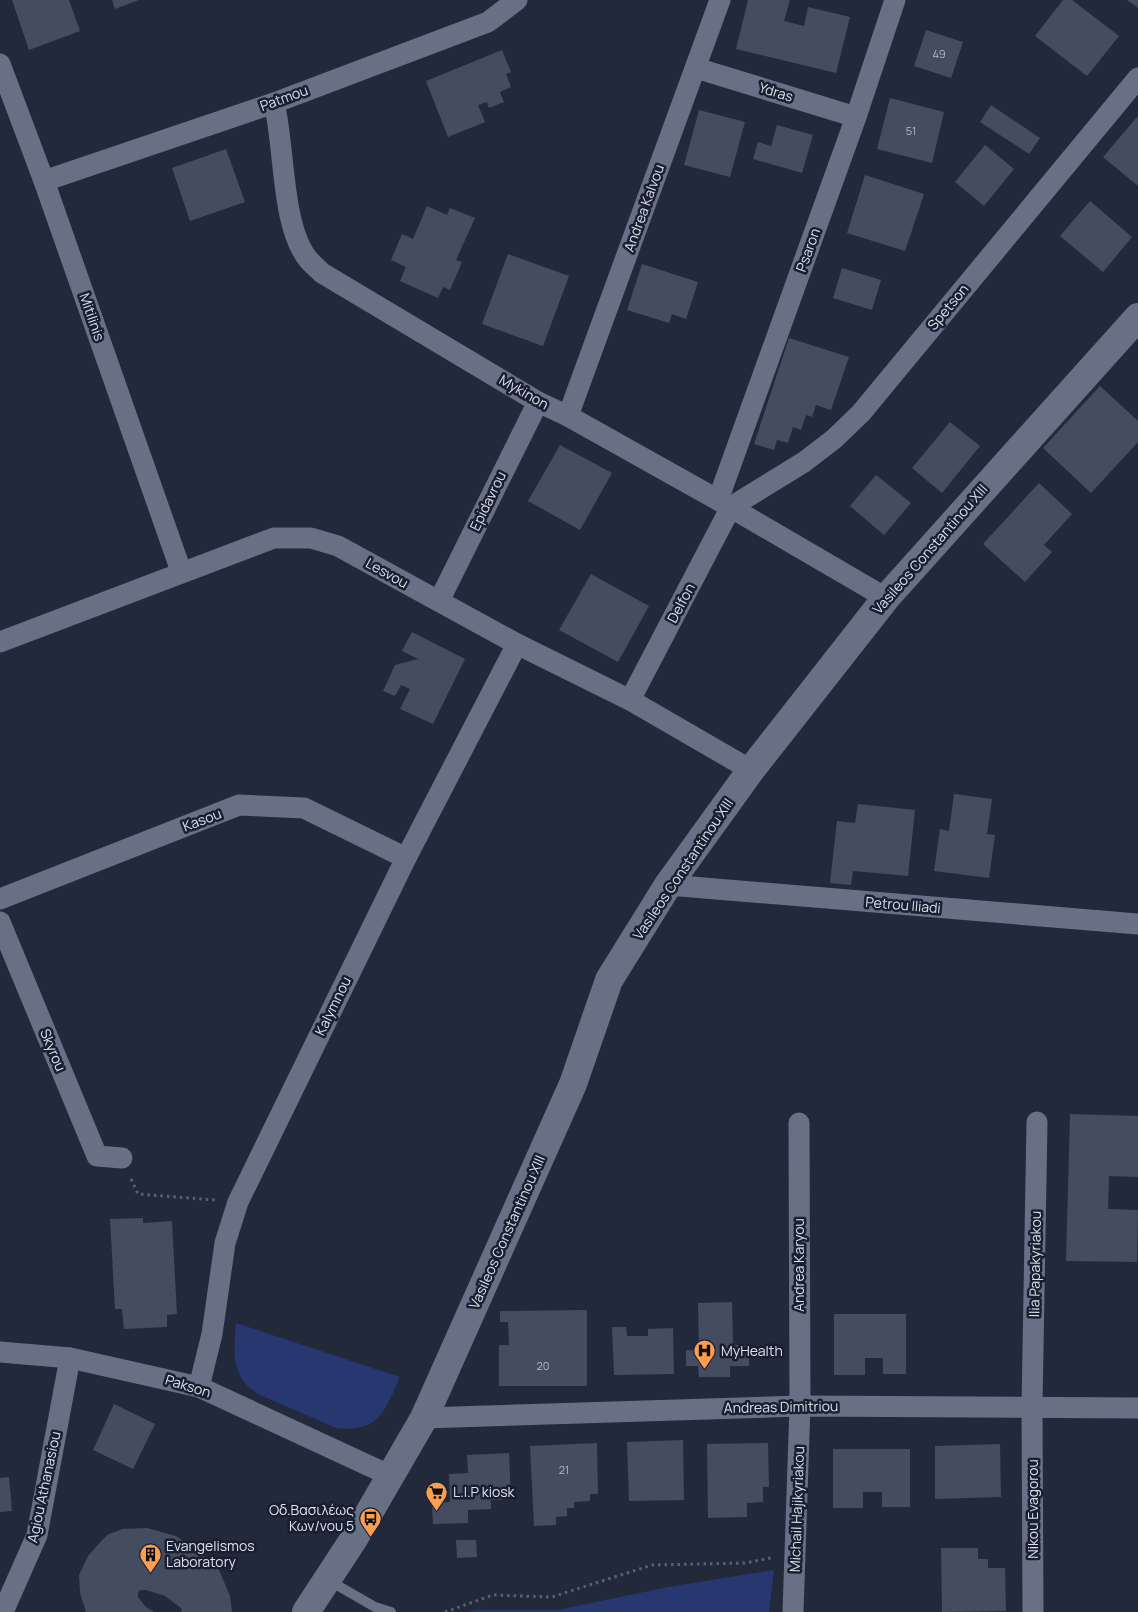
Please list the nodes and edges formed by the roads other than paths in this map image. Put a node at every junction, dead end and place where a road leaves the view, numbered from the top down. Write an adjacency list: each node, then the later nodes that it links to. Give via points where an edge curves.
1 (517, 0): 7 (street, Patmou, via 488,22)
2 (720, 0): 5 (street, Andrea Kalvou)
3 (895, 0): 8 (street, Psaron)
4 (0, 64): 9 (street, Mitilinis)
5 (696, 68): 8 (street, Ydras); 12 (street, Andrea Kalvou)
6 (1138, 78): 13 (street, Spetson, via 861,413 804,462)
7 (274, 103): 9 (street, Patmou); 11 (street, Mykinon, via 290,221 307,259 322,272)
8 (856, 117): 13 (street, Psaron)
9 (44, 181): 14 (street, Mitilinis)
10 (1138, 317): 15 (street, Vasileos Constantinou XIII)
11 (538, 402): 12 (street, Mykinon); 16 (street, Epidavrou)
12 (568, 416): 13 (street, Mykinon)
13 (725, 504): 15 (street, Mykinon); 19 (street, Delfon)
14 (182, 571): 16 (street, Lesvou, via 274,538 311,538 338,546); 17 (street, Lesvou)
15 (886, 598): 20 (street, Vasileos Constantinou XIII)
16 (439, 601): 18 (street, Lesvou)
17 (0, 642)
18 (517, 644): 19 (street, Lesvou); 21 (street, Kalymnou)
19 (630, 700): 20 (street, Lesvou)
20 (751, 770): 22 (street, Vasileos Constantinou XIII)
21 (406, 858): 23 (street, Kasou, via 304,808 239,805); 31 (street, Kalymnou, via 238,1202 225,1243 212,1334)
22 (668, 885): 25 (street, Petrou Iliadi); 35 (street, Vasileos Constantinou XIII, via 608,980 573,1084)
23 (0, 899)
24 (0, 922): 28 (street, Skyrou, via 97,1156)
25 (1138, 924)
26 (1037, 1122): 33 (street, Ilia Papakyriakou)
27 (799, 1123): 32 (street, Andrea Karyou)
28 (122, 1158)
29 (0, 1352): 30 (street, Pakson)
30 (70, 1358): 31 (street, Pakson); 38 (street, Agiou Athanasiou, via 37,1535)
31 (199, 1387): 36 (street, Pakson)
32 (800, 1406): 33 (street, Andreas Dimitriou); 35 (street, Andreas Dimitriou); 41 (street, Michail Hajikyriakou)
33 (1032, 1406): 34 (street, Andreas Dimitriou); 42 (street, Nikou Evagorou)
34 (1138, 1408)
35 (424, 1418): 36 (street, Vasileos Constantinou XIII)
36 (390, 1476): 37 (street, Vasileos Constantinou XIII)
37 (327, 1579): 39 (street, Vasileos Constantinou XIII); 40 (lane, via 375,1607)
38 (3, 1612)
39 (306, 1612)
40 (390, 1612)
41 (793, 1612)
42 (1034, 1612)

